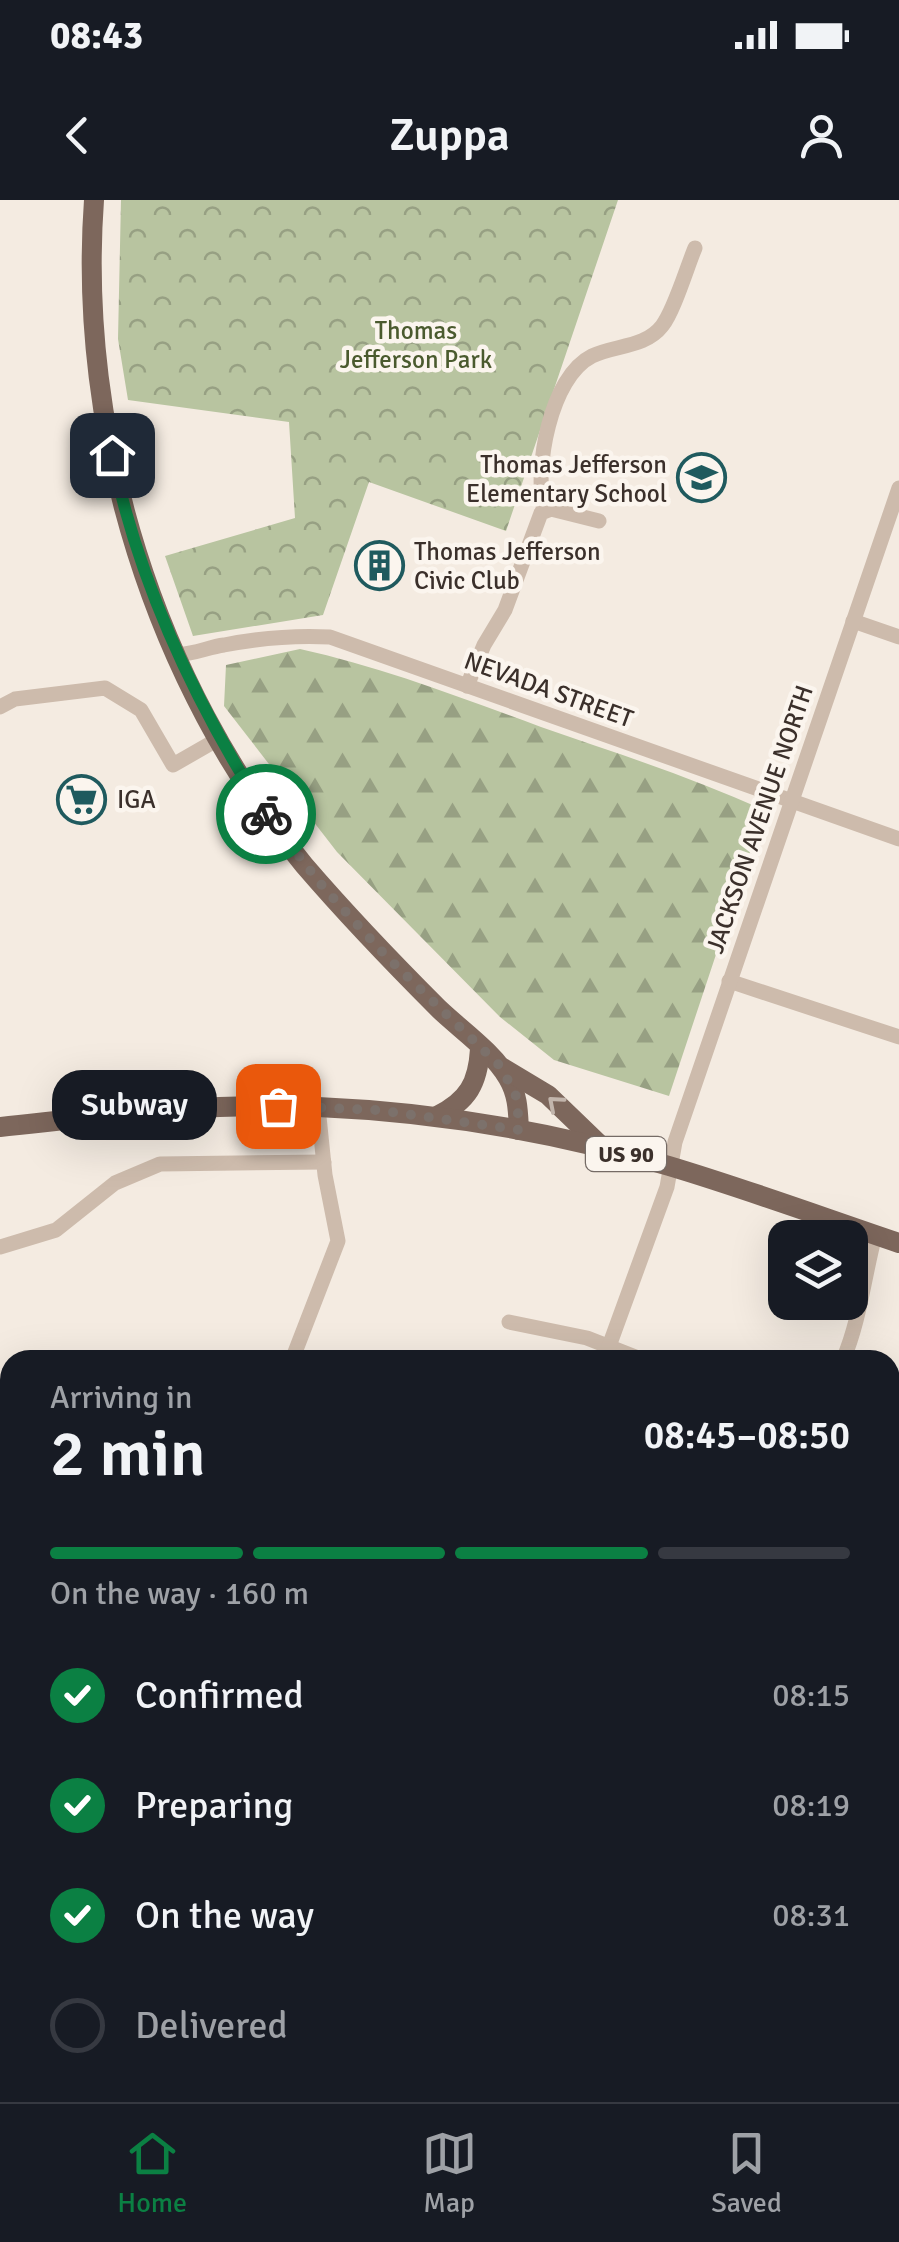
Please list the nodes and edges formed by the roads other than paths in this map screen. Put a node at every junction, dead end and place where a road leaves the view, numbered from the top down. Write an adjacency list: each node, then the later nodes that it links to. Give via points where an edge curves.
1 (94, 200): 8 (main road, via 92,321 106,425 130,528)
2 (695, 248): 4 (street, via 662,326 641,342 594,355 569,377 542,448)
3 (899, 488): 6 (street, JACKSON AVENUE NORTH)
4 (544, 510): 5 (street); 9 (street)
5 (599, 521)
6 (853, 621): 7 (street); 12 (street, JACKSON AVENUE NORTH)
7 (899, 637)
8 (177, 654): 9 (street, NEVADA STREET, via 278,636 330,637); 11 (main road)
9 (467, 686): 12 (street, NEVADA STREET)
10 (0, 707): 11 (street, via 15,699 105,688 141,710 173,766)
11 (220, 738): 16 (main road, via 266,815 324,888)
12 (792, 802): 13 (street, NEVADA STREET); 14 (street, JACKSON AVENUE NORTH)
13 (899, 839)
14 (729, 980): 15 (street); 24 (street, JACKSON AVENUE NORTH)
15 (899, 1037)
16 (480, 1049): 17 (main road); 19 (main road, via 468,1096)
17 (501, 1067): 21 (main road, via 517,1098); 22 (main road, one-way to 17, via 548,1096)
18 (318, 1106): 19 (main road, US 90); 20 (main road, US 90, via 187,1108); 23 (street)
19 (437, 1116): 21 (main road, US 90)
20 (0, 1127)
21 (519, 1130): 22 (main road, US 90)
22 (602, 1148): 24 (main road, US 90)
23 (324, 1162): 27 (street, via 160,1164 115,1184 56,1230); 29 (street, via 338,1241)
24 (670, 1166): 25 (main road, US 90); 31 (street, JACKSON AVENUE NORTH)
25 (876, 1235): 26 (main road, US 90); 32 (street)
26 (899, 1243)
27 (0, 1248)
28 (508, 1322): 30 (street, via 587,1338)
29 (296, 1350)
30 (601, 1350)
31 (607, 1350)
32 (847, 1350)

